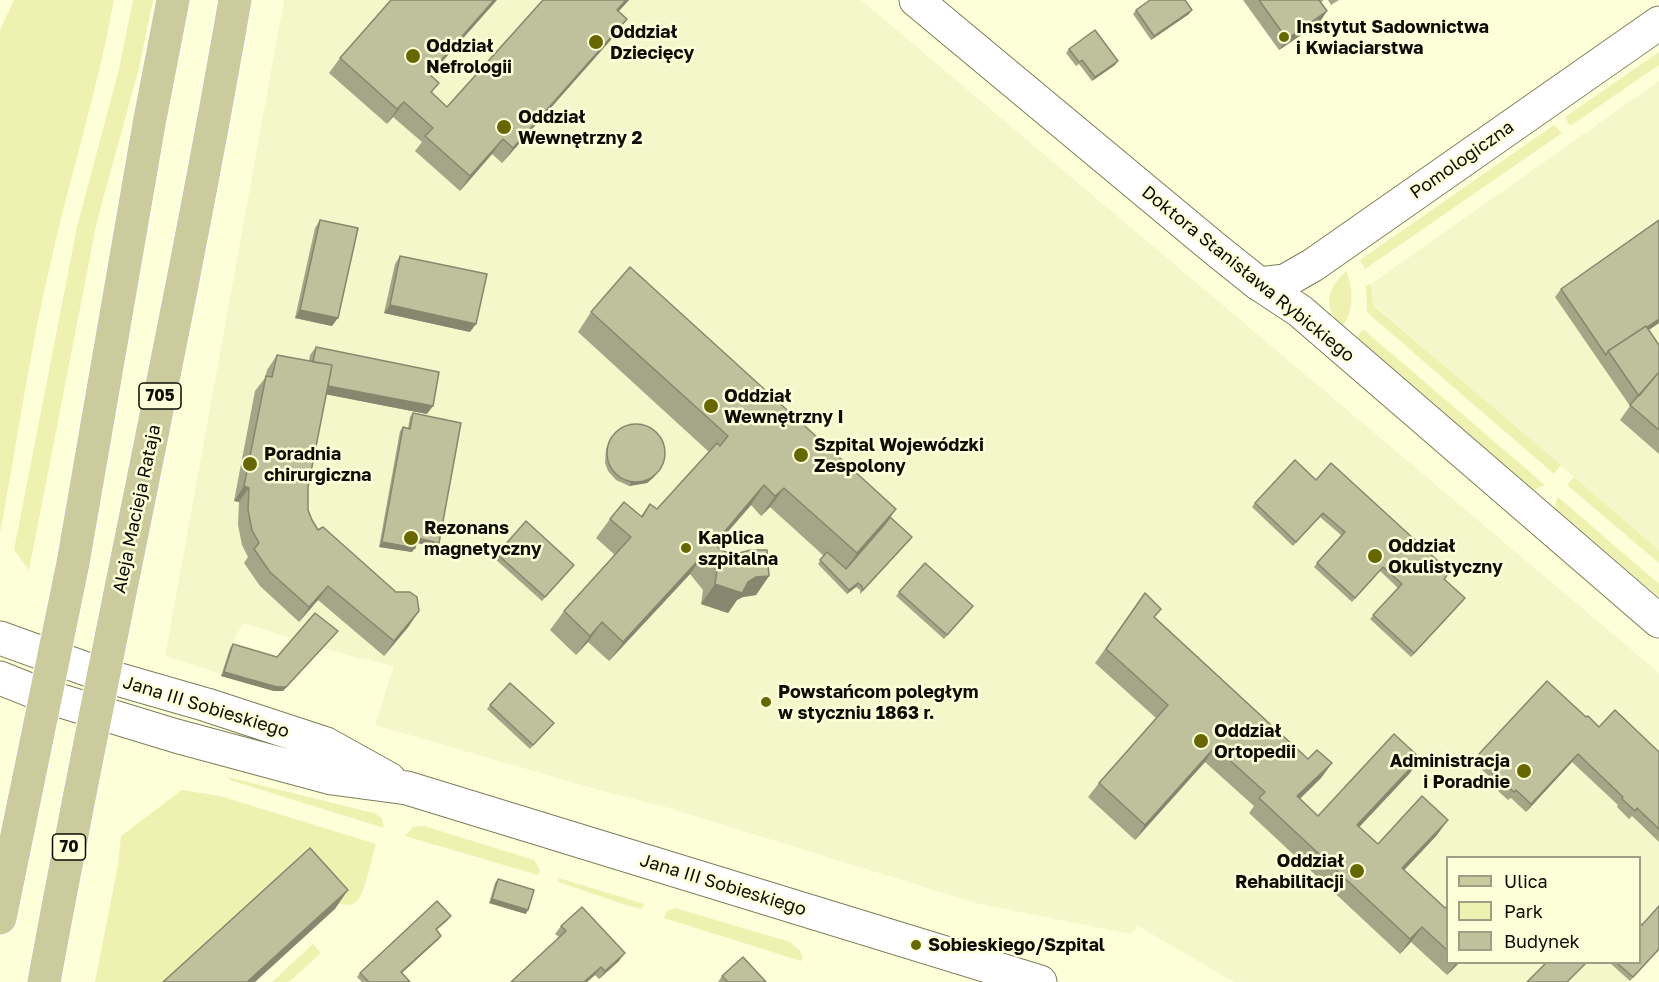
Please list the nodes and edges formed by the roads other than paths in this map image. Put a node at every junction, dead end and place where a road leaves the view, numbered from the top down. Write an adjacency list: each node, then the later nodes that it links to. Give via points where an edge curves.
1 (173, 0): 8 (main road)
2 (235, 0): 9 (main road, Aleja Macieja Rataja / 705, via 189,258)
3 (916, 0): 5 (street, Doktora Stanisława Rybickiego)
4 (1659, 23): 5 (street, Pomologiczna, via 1313,265 1285,281)
5 (1259, 284): 6 (street, Doktora Stanisława Rybickiego, via 1300,311)
6 (1659, 621)
7 (0, 638): 8 (street, Jana III Sobieskiego)
8 (53, 656): 9 (street, Jana III Sobieskiego); 11 (main road)
9 (103, 675): 12 (main road, Aleja Macieja Rataja / 70); 13 (street, Jana III Sobieskiego, via 326,744)
10 (0, 678): 11 (street, Jana III Sobieskiego)
11 (45, 696): 12 (street, Jana III Sobieskiego); 14 (main road)
12 (96, 712): 13 (street, Jana III Sobieskiego, via 332,778); 15 (main road, Aleja Macieja Rataja / 70)
13 (407, 788): 16 (street, Jana III Sobieskiego)
14 (0, 918)
15 (44, 982)
16 (1040, 982)

